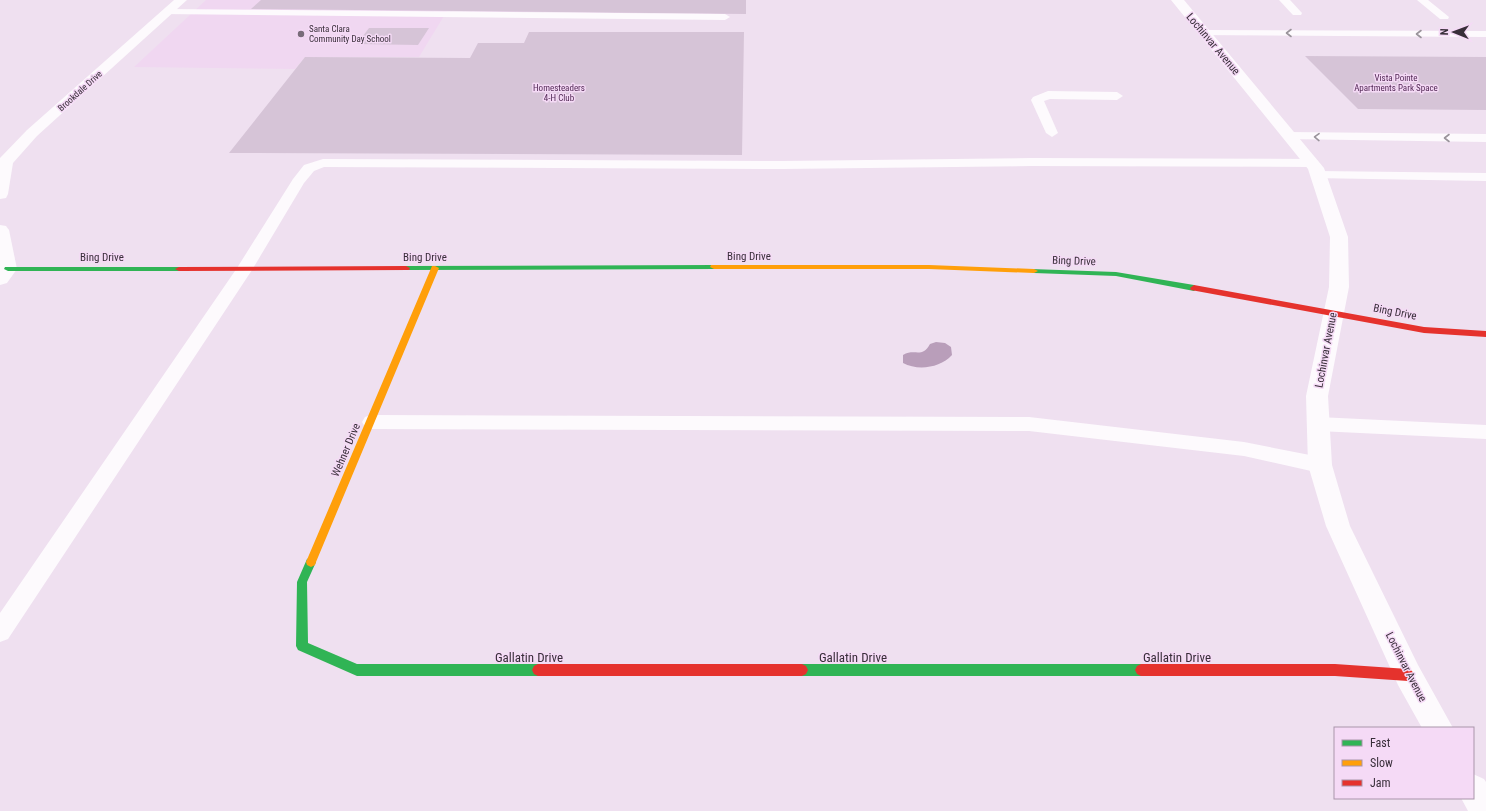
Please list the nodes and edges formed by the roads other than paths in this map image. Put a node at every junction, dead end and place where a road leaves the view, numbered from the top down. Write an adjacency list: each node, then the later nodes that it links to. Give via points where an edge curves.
1 (182, 0): 5 (street, Brookdale Drive)
2 (1177, 0): 9 (street, Lochinvar Avenue)
3 (1284, 0): 6 (lane)
4 (1422, 0): 8 (lane)
5 (168, 12): 7 (lane); 17 (street, Brookdale Drive, via 32,133 5,162)
6 (1297, 13)
7 (725, 17)
8 (1444, 17)
9 (1204, 33): 10 (lane, one-way to 9); 13 (street, Lochinvar Avenue)
10 (1486, 34)
11 (1117, 96): 12 (lane, via 1040,97 1037,100)
12 (1052, 133)
13 (1289, 136): 14 (lane, one-way to 13); 15 (street, Lochinvar Avenue)
14 (1486, 138)
15 (1315, 169): 16 (lane); 20 (lane, via 1023,162 323,163 309,168 298,182); 22 (street, Lochinvar Avenue, via 1339,237 1339,288)
16 (1486, 177)
17 (0, 194)
18 (0, 230): 21 (street)
19 (435, 268): 20 (street, Bing Drive); 22 (street, Bing Drive, via 929,268 1116,274); 24 (street, Wehner Drive)
20 (244, 270): 21 (street, Bing Drive); 28 (lane)
21 (4, 274)
22 (1333, 312): 23 (street, Bing Drive, via 1424,330); 25 (street, Lochinvar Avenue, via 1318,396)
23 (1486, 334)
24 (371, 422): 27 (lane, via 1029,424 1244,449); 29 (street, Wehner Drive, via 302,582)
25 (1318, 424): 26 (lane); 27 (street, Lochinvar Avenue)
26 (1486, 432)
27 (1320, 465): 30 (street, Lochinvar Avenue, via 1338,526)
28 (0, 632)
29 (302, 646): 30 (street, Gallatin Drive, via 357,670 1335,670)
30 (1408, 675): 31 (street, Lochinvar Avenue)
31 (1437, 727)
32 (1474, 792): 33 (street)
33 (1485, 811)

